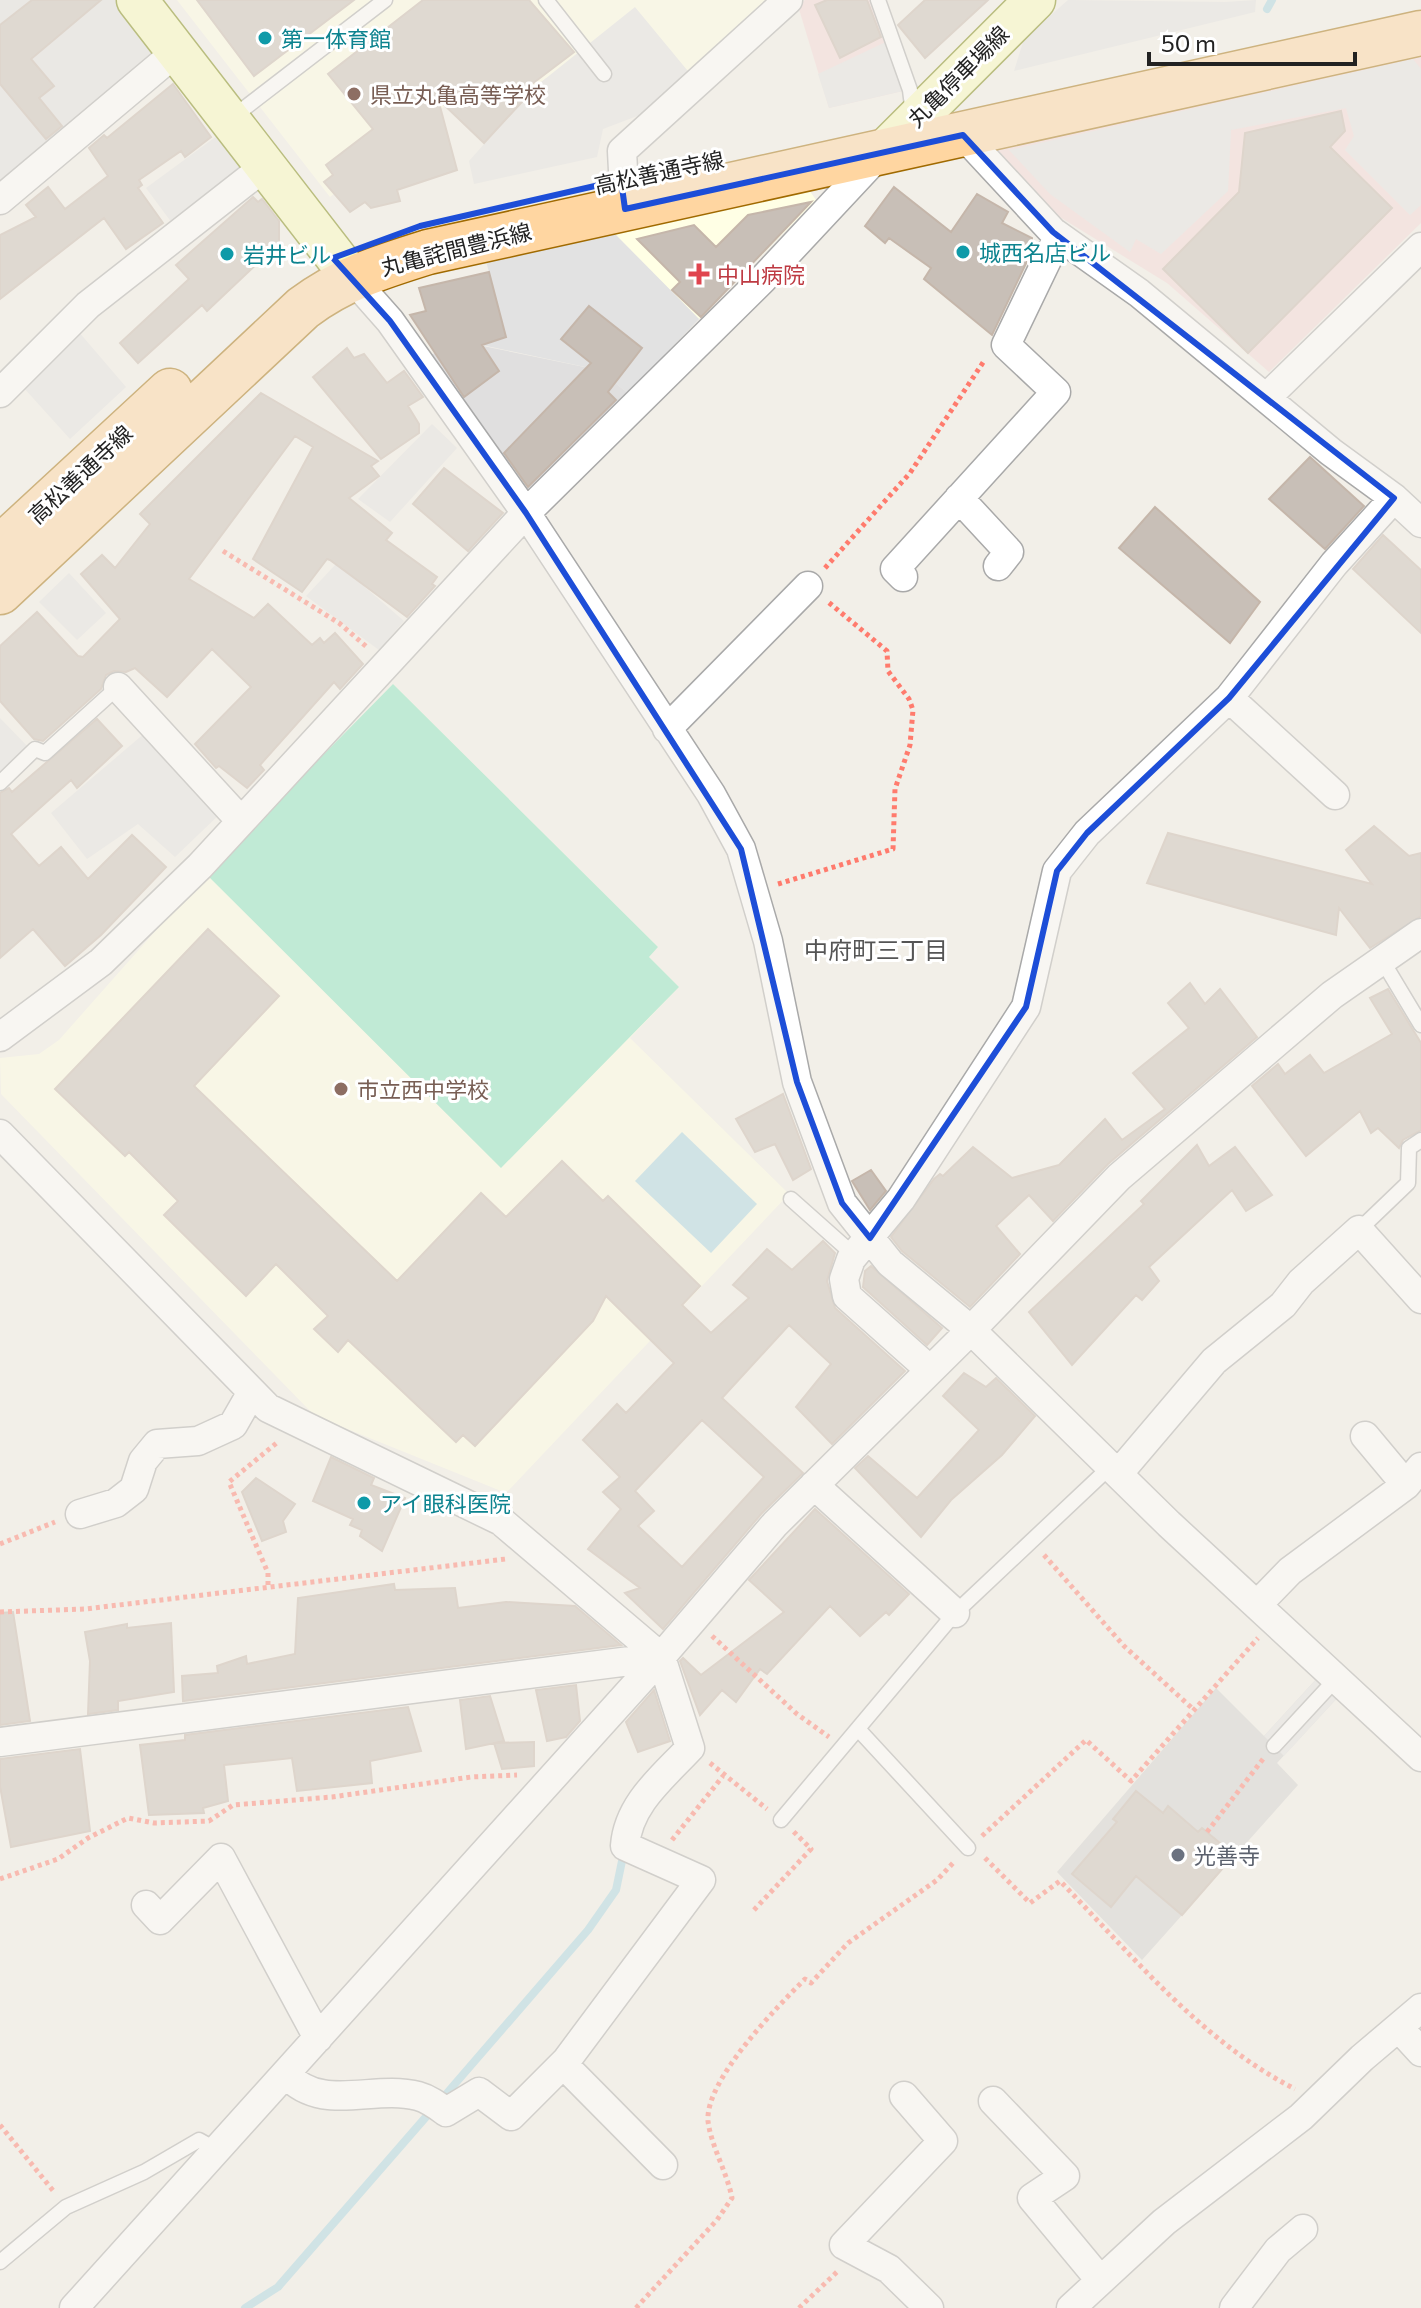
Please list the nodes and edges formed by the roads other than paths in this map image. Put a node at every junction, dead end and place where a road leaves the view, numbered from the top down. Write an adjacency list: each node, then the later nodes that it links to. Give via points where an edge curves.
1 (137, 0): 9 (street)
2 (385, 0): 12 (lane)
3 (546, 0): 10 (lane)
4 (788, 0): 16 (street, via 622,151)
5 (878, 0): 11 (lane)
6 (1035, 0): 11 (street, 丸亀停車場線)
7 (1421, 3): 11 (main road, 高松善通寺線)
8 (1421, 33): 13 (main road)
9 (176, 52): 12 (street); 17 (street)
10 (604, 74)
11 (915, 118): 13 (street); 14 (street, 丸亀停車場線); 16 (main road, 高松善通寺線)
12 (229, 121): 15 (street)
13 (963, 135): 14 (main road); 18 (street)
14 (882, 153): 16 (main road, 丸亀詫間豊浜線); 25 (street)
15 (264, 167): 20 (street); 21 (street, via 88,305)
16 (623, 194): 20 (main road, 丸亀詫間豊浜線, via 428,252)
17 (0, 200)
18 (1058, 237): 22 (street, via 1139,293); 23 (street, via 1006,345 1056,392)
19 (1421, 247): 22 (street)
20 (342, 268): 25 (street, via 390,321); 27 (main road, 高松善通寺線, via 307,271 268,300); 31 (main road, 丸亀詫間豊浜線)
21 (0, 393)
22 (1266, 398): 24 (street)
23 (959, 498): 28 (street, via 1009,552); 29 (street, via 895,569)
24 (1394, 498): 26 (street); 33 (street, via 1334,564)
25 (526, 513): 34 (street); 37 (street)
26 (1421, 523)
27 (0, 548)
28 (998, 566)
29 (903, 577)
30 (808, 586): 34 (street)
31 (0, 592)
32 (118, 687): 35 (lane, via 45,753 35,749); 37 (street)
33 (1229, 698): 36 (street); 47 (street, via 1087,833 1057,871 1026,1007 901,1199)
34 (667, 729): 47 (street, via 741,849 768,941 797,1082)
35 (0, 783)
36 (1335, 795)
37 (241, 821): 41 (street, via 101,962)
38 (1421, 933): 39 (street)
39 (1382, 960): 40 (lane); 49 (street, via 1319,1005 1119,1177)
40 (1421, 1025)
41 (0, 1037)
42 (0, 1134): 44 (street)
43 (1421, 1140): 46 (lane, via 1409,1148 1408,1183)
44 (11, 1158): 51 (street)
45 (791, 1199): 47 (lane)
46 (1359, 1230): 48 (street); 53 (street, via 1283,1305 1214,1361)
47 (862, 1247): 49 (street, via 890,1263); 50 (street, via 844,1279 847,1296)
48 (1421, 1299)
49 (971, 1330): 50 (street); 53 (street)
50 (930, 1370): 55 (street)
51 (252, 1392): 56 (street, via 233,1425 198,1441 157,1444 143,1461 134,1489 116,1503); 59 (street, via 268,1408 501,1521)
52 (1365, 1436): 54 (street)
53 (1114, 1470): 57 (lane); 58 (street)
54 (1414, 1476): 58 (street, via 1290,1571)
55 (814, 1485): 57 (street); 59 (street)
56 (80, 1514)
57 (955, 1613): 61 (lane)
58 (1265, 1613): 60 (street)
59 (661, 1657): 62 (street); 70 (street); 72 (street, via 690,1748 643,1798 626,1828 625,1846 701,1880)
60 (1336, 1679): 63 (lane); 64 (street)
61 (858, 1729): 65 (lane); 66 (lane)
62 (0, 1742)
63 (1274, 1746)
64 (1421, 1757)
65 (781, 1820)
66 (970, 1846)
67 (146, 1905): 70 (street, via 160,1920 221,1858)
68 (1421, 2008): 69 (street)
69 (1399, 2028): 71 (street); 80 (street)
70 (318, 2038): 73 (street)
71 (1421, 2052)
72 (563, 2064): 73 (street, via 511,2116 479,2092 438,2106 417,2095 317,2095 298,2088); 77 (street)
73 (286, 2074): 76 (street)
74 (904, 2096): 82 (street, via 943,2141 844,2245 889,2269)
75 (993, 2101): 80 (street, via 1065,2176 1032,2198)
76 (217, 2150): 79 (lane, via 199,2140 66,2207); 81 (street)
77 (663, 2165)
78 (1303, 2229): 84 (street, via 1278,2250)
79 (0, 2262)
80 (1100, 2280): 83 (street)
81 (74, 2308)
82 (929, 2308)
83 (1071, 2308)
84 (1234, 2308)

